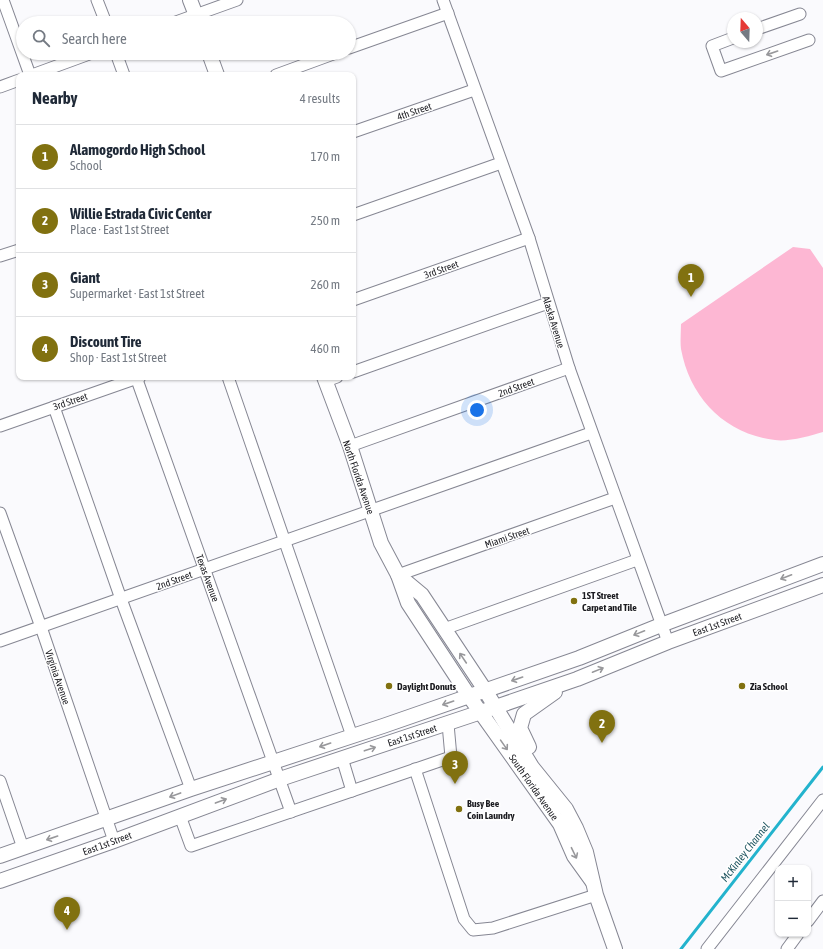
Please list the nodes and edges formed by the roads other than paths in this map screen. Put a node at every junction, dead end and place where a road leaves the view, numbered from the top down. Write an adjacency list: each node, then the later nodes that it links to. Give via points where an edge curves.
1 (3, 0): 12 (street)
2 (97, 0): 8 (street)
3 (190, 0): 9 (main road)
4 (237, 0): 10 (street)
5 (443, 0): 6 (street, Alaska Avenue)
6 (448, 13): 15 (street); 28 (street, Alaska Avenue)
7 (800, 14): 11 (street)
8 (103, 16)
9 (196, 16)
10 (203, 16)
11 (763, 28)
12 (16, 35)
13 (727, 40): 14 (street, one-way to 13, via 721,71 712,46)
14 (809, 40)
15 (356, 46)
16 (25, 60): 21 (street)
17 (73, 60): 22 (street)
18 (119, 60): 23 (street)
19 (212, 60): 24 (main road)
20 (317, 60): 25 (street)
21 (30, 72)
22 (39, 72)
23 (123, 72)
24 (216, 72)
25 (284, 72)
26 (16, 81): 27 (street)
27 (0, 86)
28 (474, 90): 29 (street, 4th Street); 30 (street, Alaska Avenue)
29 (356, 131)
30 (501, 163): 31 (street); 32 (street, Alaska Avenue)
31 (356, 214)
32 (528, 238): 35 (street, 3rd Street); 36 (street, Alaska Avenue)
33 (16, 251): 34 (street)
34 (1, 254)
35 (356, 299)
36 (548, 303): 37 (street, Alaska Avenue); 38 (street)
37 (569, 368): 45 (street, Alaska Avenue); 46 (street, 2nd Street)
38 (356, 371)
39 (130, 380): 43 (street, 3rd Street)
40 (139, 380): 53 (street, Texas Avenue)
41 (229, 380): 50 (street)
42 (330, 380): 46 (main road, North Florida Avenue)
43 (54, 407): 44 (street, 3rd Street); 56 (street)
44 (0, 426)
45 (591, 433): 47 (street, Alaska Avenue); 48 (street, 2nd Street)
46 (350, 446): 48 (main road, North Florida Avenue)
47 (615, 498): 51 (street, Alaska Avenue); 54 (street, Miami Street)
48 (371, 510): 50 (street, 2nd Street); 54 (main road, North Florida Avenue, via 381,543)
49 (0, 514): 58 (street, Virginia Avenue)
50 (284, 541): 53 (street, 2nd Street); 68 (street)
51 (637, 560): 57 (street, Alaska Avenue); 59 (street)
52 (823, 564): 57 (main road, East 1st Street, one-way to 57)
53 (204, 569): 56 (street, 2nd Street); 70 (street, Texas Avenue)
54 (398, 575): 59 (main road, North Florida Avenue, via 422,595); 64 (main road, North Florida Avenue, via 408,603)
55 (823, 585): 61 (main road, East 1st Street)
56 (121, 599): 58 (street, 2nd Street); 74 (street)
57 (660, 625): 61 (street, Alaska Avenue); 63 (main road, East 1st Street, one-way to 63, via 579,658)
58 (41, 627): 60 (street, 2nd Street); 80 (street, Virginia Avenue)
59 (444, 629): 63 (main road, North Florida Avenue, one-way to 59)
60 (0, 642)
61 (668, 642): 62 (main road, East 1st Street, one-way to 61)
62 (577, 679): 65 (main road, East 1st Street); 77 (main road, via 524,714 520,728 535,759 556,789)
63 (485, 690): 64 (main road, East 1st Street); 65 (main road, North Florida Avenue)
64 (469, 696): 66 (main road, South Florida Avenue); 68 (main road, East 1st Street, one-way to 68)
65 (496, 707): 66 (main road, East 1st Street); 77 (main road, South Florida Avenue, via 532,767)
66 (482, 712): 67 (main road, East 1st Street); 85 (main road, South Florida Avenue, one-way to 85, via 560,824 574,856)
67 (448, 724): 69 (main road, East 1st Street, one-way to 67); 71 (street, via 451,757)
68 (352, 736): 70 (main road, East 1st Street, one-way to 70)
69 (342, 758): 72 (main road, East 1st Street); 75 (street)
70 (274, 762): 72 (street, Texas Avenue); 74 (main road, East 1st Street)
71 (416, 769): 75 (street); 85 (street, via 464,918 473,930 493,928)
72 (280, 779): 78 (street, Texas Avenue); 79 (main road, East 1st Street, one-way to 72)
73 (0, 781): 82 (street)
74 (191, 790): 80 (main road, East 1st Street, one-way to 80)
75 (352, 791): 78 (street)
76 (823, 800): 90 (street)
77 (566, 809): 85 (main road, South Florida Avenue, via 586,852)
78 (291, 812): 79 (street, via 191,846)
79 (180, 816): 81 (main road, East 1st Street)
80 (107, 820): 81 (street, Virginia Avenue); 82 (main road, East 1st Street, one-way to 82)
81 (114, 841): 84 (main road, East 1st Street)
82 (23, 848): 83 (main road, East 1st Street)
83 (0, 856)
84 (0, 881)
85 (594, 888): 89 (main road, South Florida Avenue)
86 (823, 901): 87 (street)
87 (811, 917)
88 (796, 937): 91 (street)
89 (615, 949)
90 (707, 949)
91 (787, 949)

